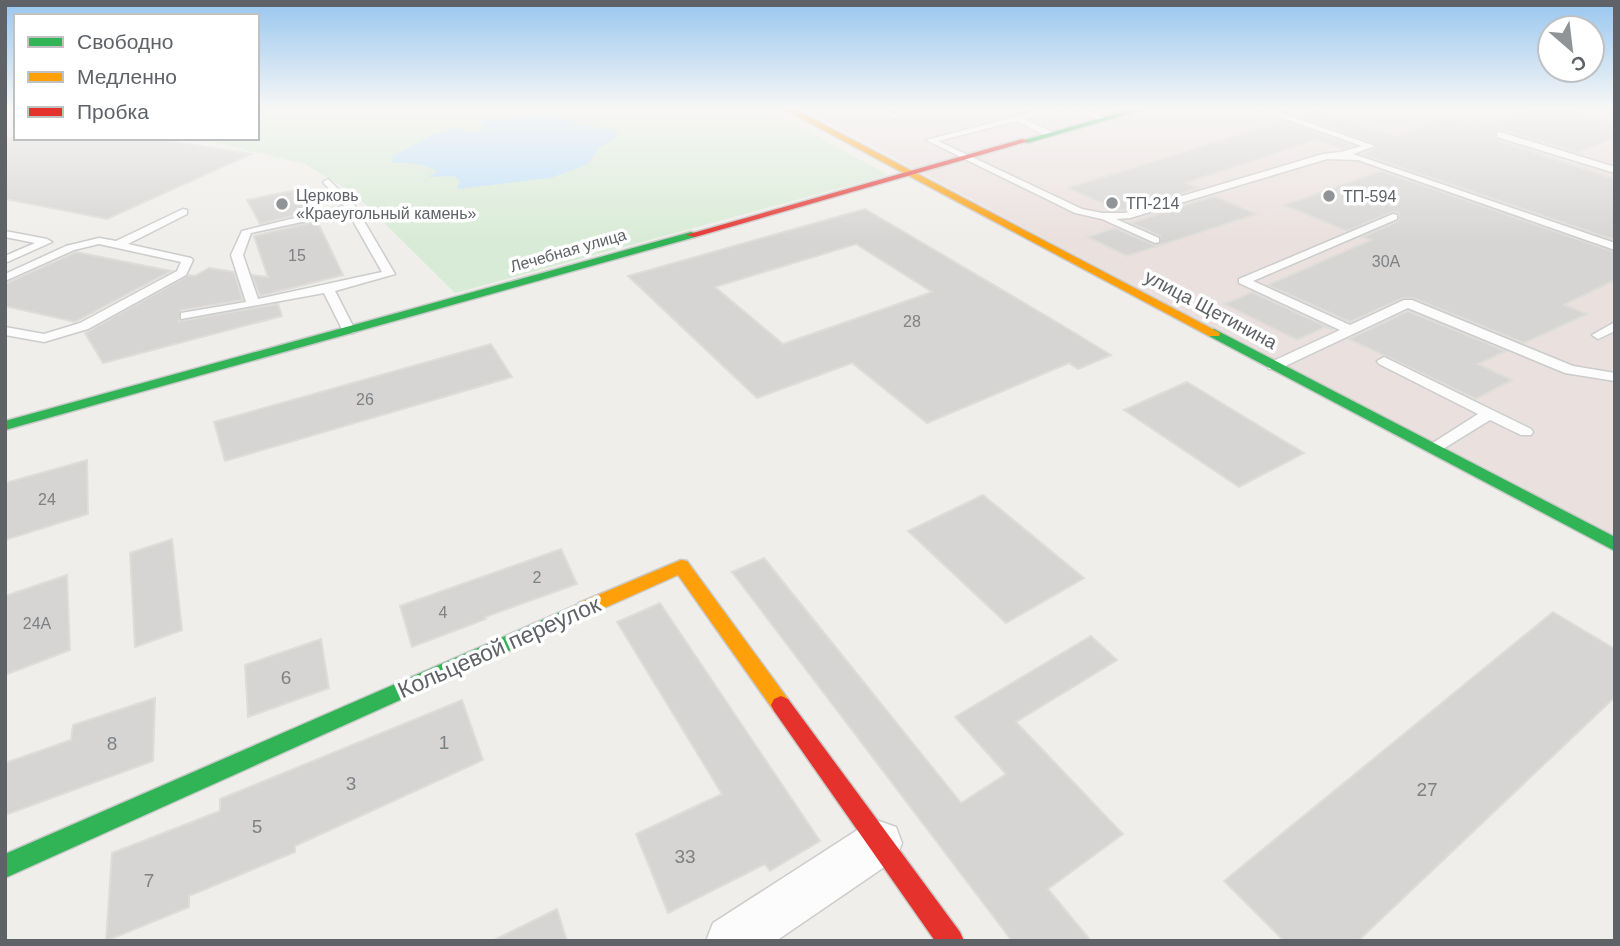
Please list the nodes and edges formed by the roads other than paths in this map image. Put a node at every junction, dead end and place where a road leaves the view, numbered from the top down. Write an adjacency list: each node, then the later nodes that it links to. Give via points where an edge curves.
1 (870, 153): 11 (street, улица Щетинина)
2 (956, 153): 8 (lane)
3 (982, 153): 8 (street, Лечебная улица)
4 (1348, 153): 6 (lane)
5 (1560, 153): 9 (lane)
6 (1342, 155): 15 (lane, via 1126,216); 20 (lane)
7 (1615, 157): 9 (lane)
8 (965, 158): 11 (street, Лечебная улица); 15 (lane, via 1079,211)
9 (1599, 165): 10 (lane)
10 (1615, 170)
11 (907, 173): 27 (street, Лечебная улица); 32 (street, улица Щетинина)
12 (328, 182): 13 (lane)
13 (351, 208): 23 (lane, via 390,274); 24 (lane, via 247,231 237,255)
14 (183, 212): 19 (lane)
15 (1102, 216): 18 (lane)
16 (1393, 216): 28 (lane, via 1243,281)
17 (5, 234): 21 (lane, via 47,242)
18 (1155, 240)
19 (117, 245): 22 (lane, via 99,241 70,248); 29 (lane, via 187,260 182,273 84,326 44,338)
20 (1615, 247)
21 (5, 260)
22 (5, 278)
23 (328, 289): 24 (lane); 27 (lane)
24 (253, 304): 25 (lane)
25 (185, 316)
26 (1615, 326): 30 (lane)
27 (349, 330): 35 (street, Лечебная улица)
28 (1350, 330): 32 (lane); 33 (lane, via 1408,303 1570,370)
29 (5, 331)
30 (1598, 335)
31 (1384, 361): 34 (lane)
32 (1275, 366): 37 (street, улица Щетинина)
33 (1615, 377)
34 (1489, 414): 36 (lane); 37 (lane)
35 (5, 426)
36 (1526, 432)
37 (1433, 449): 38 (street, улица Щетинина)
38 (1615, 545)
39 (879, 843): 40 (street, Кольцевой переулок, via 681,566); 41 (street); 42 (street, Кольцевой переулок)
40 (5, 866)
41 (732, 941)
42 (951, 941)

